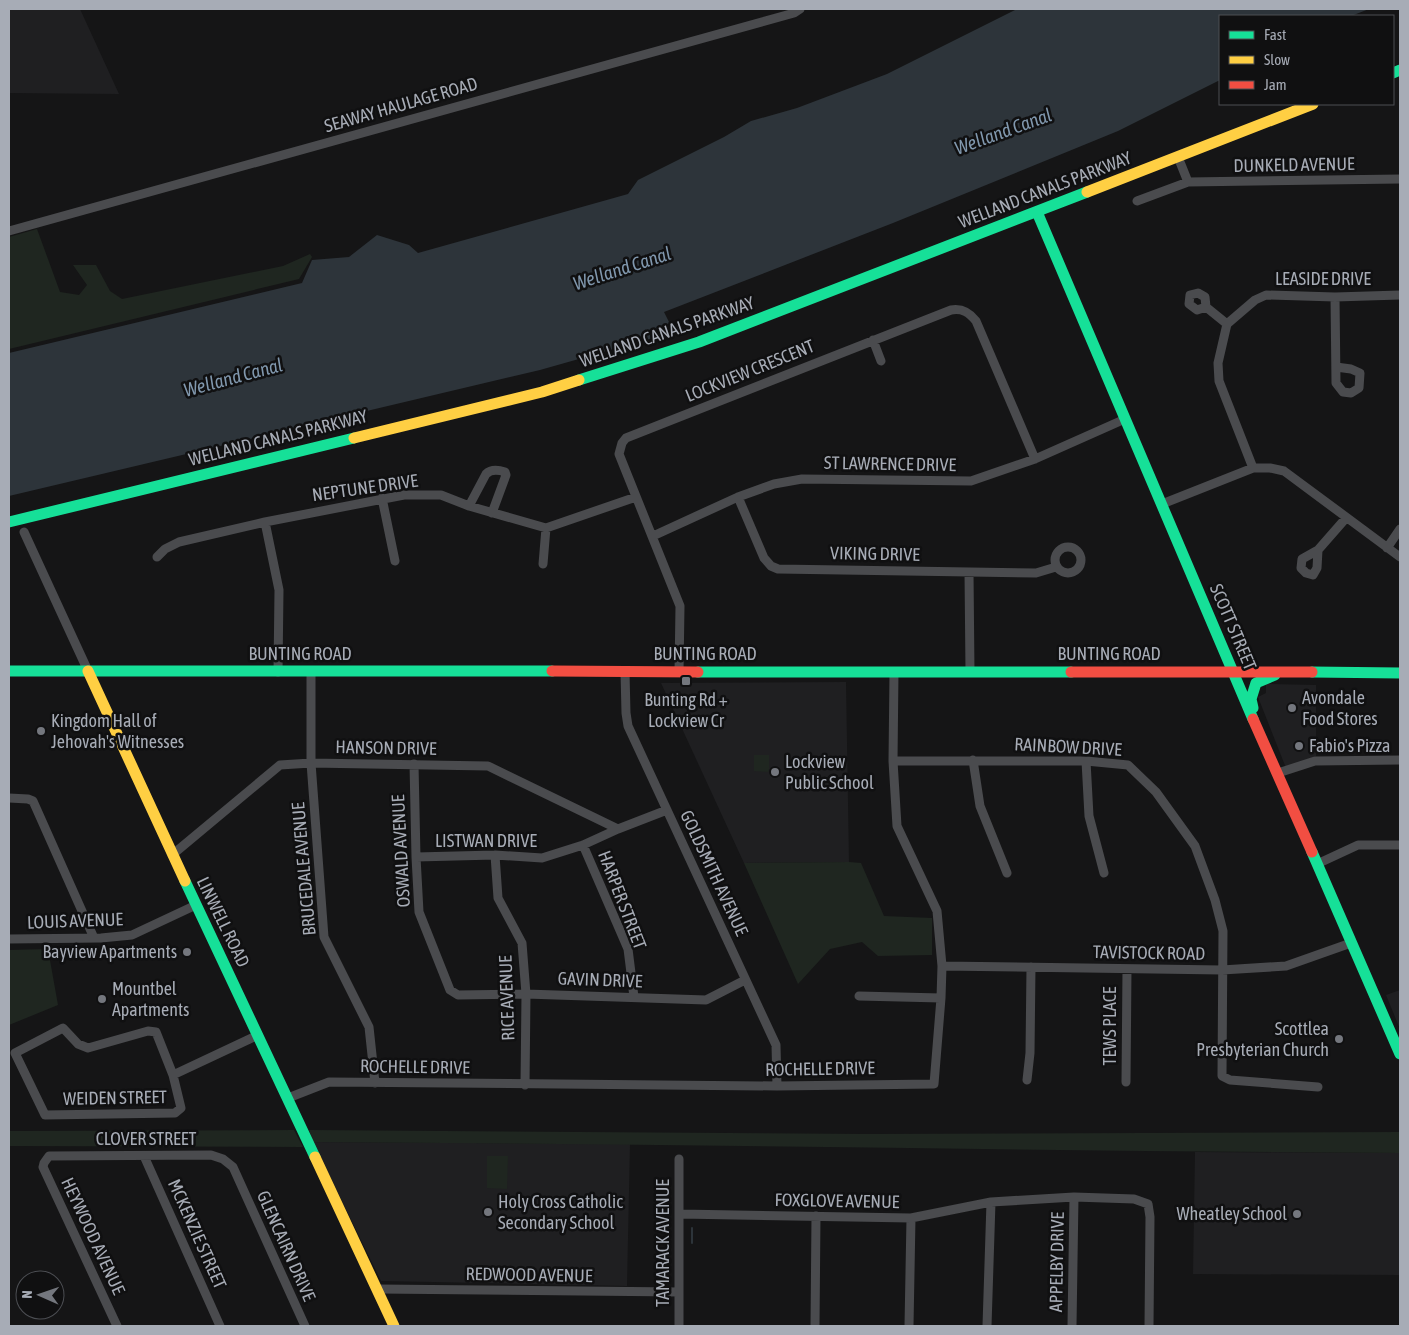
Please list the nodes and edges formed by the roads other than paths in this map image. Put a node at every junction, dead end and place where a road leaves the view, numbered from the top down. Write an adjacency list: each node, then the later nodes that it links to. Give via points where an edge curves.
1 (800, 9): 8 (street, SEAWAY HAULAGE ROAD)
2 (1310, 105): 3 (main road, WELLAND CANALS PARKWAY)
3 (1178, 157): 5 (street); 7 (main road, WELLAND CANALS PARKWAY)
4 (1400, 179): 5 (street, DUNKELD AVENUE)
5 (1188, 182): 6 (street, DUNKELD AVENUE)
6 (1137, 201)
7 (1037, 212): 16 (main road, SCOTT STREET); 26 (main road, WELLAND CANALS PARKWAY, via 700,342 542,392)
8 (9, 231)
9 (1400, 295): 10 (street, LEASIDE DRIVE)
10 (1335, 297): 12 (street, LEASIDE DRIVE, via 1266,295 1255,300); 15 (street)
11 (1206, 307): 12 (street)
12 (1228, 324): 18 (street, via 1218,364 1219,381)
13 (873, 340): 14 (street); 17 (street, LOCKVIEW CRESCENT, via 951,310 970,313); 19 (street, LOCKVIEW CRESCENT, via 626,438 619,454)
14 (881, 361)
15 (1336, 367)
16 (1125, 420): 17 (street, ST LAWRENCE DRIVE); 22 (main road, SCOTT STREET)
17 (1035, 458): 20 (street, ST LAWRENCE DRIVE, via 971,481 802,479 774,484)
18 (1253, 468): 22 (street); 25 (street, via 1284,472)
19 (636, 497): 28 (street); 31 (street, LOCKVIEW CRESCENT)
20 (738, 497): 31 (street, ST LAWRENCE DRIVE); 39 (street, VIKING DRIVE, via 764,558 778,569)
21 (382, 498): 23 (street, NEPTUNE DRIVE, via 441,495); 27 (street, NEPTUNE DRIVE); 36 (street)
22 (1162, 504): 48 (main road, SCOTT STREET)
23 (469, 506): 24 (street, NEPTUNE DRIVE); 24 (street, via 486,474 501,470 506,475)
24 (492, 513): 28 (street, NEPTUNE DRIVE)
25 (1346, 518): 32 (street); 33 (street)
26 (9, 522)
27 (264, 522): 34 (street, NEPTUNE DRIVE, via 179,542); 42 (street, via 279,590)
28 (546, 528): 37 (street)
29 (1400, 529): 32 (street)
30 (24, 532): 41 (street, LINWELL ROAD)
31 (653, 536): 45 (street, LOCKVIEW CRESCENT, via 680,606)
32 (1387, 548): 35 (street)
33 (1318, 550)
34 (157, 557)
35 (1400, 557)
36 (395, 561)
37 (543, 564)
38 (1056, 566): 39 (street, VIKING DRIVE, via 1036,573)
39 (969, 572): 47 (street)
40 (9, 671): 41 (main road, BUNTING ROAD)
41 (88, 671): 42 (main road, BUNTING ROAD); 64 (main road, LINWELL ROAD)
42 (278, 672): 43 (main road, BUNTING ROAD)
43 (311, 672): 44 (main road, BUNTING ROAD); 56 (street, BRUCEDALE AVENUE)
44 (625, 672): 45 (main road, BUNTING ROAD); 60 (street, GOLDSMITH AVENUE, via 628,726)
45 (679, 672): 46 (main road, BUNTING ROAD)
46 (894, 672): 47 (main road, BUNTING ROAD); 54 (street, ROCHELLE DRIVE)
47 (970, 672): 48 (main road, BUNTING ROAD)
48 (1233, 672): 49 (main road, BUNTING ROAD); 51 (main road, SCOTT STREET)
49 (1279, 673): 50 (main road, BUNTING ROAD); 51 (main road, via 1256,683 1253,690 1251,699)
50 (1400, 674)
51 (1258, 728): 58 (main road, SCOTT STREET)
52 (973, 760): 54 (street, RAINBOW DRIVE); 55 (street, RAINBOW DRIVE); 68 (street, via 980,806)
53 (1400, 760): 58 (street, via 1315,761)
54 (893, 761): 74 (street, ROCHELLE DRIVE, via 897,826 937,911)
55 (1086, 761): 69 (street, via 1089,816); 77 (street, RAINBOW DRIVE, via 1128,765 1156,792 1195,846 1216,900 1223,932)
56 (311, 763): 57 (street, HANSON DRIVE); 64 (street, HANSON DRIVE, via 280,766); 89 (street, BRUCEDALE AVENUE, via 324,937 370,1026)
57 (414, 764): 61 (street, HANSON DRIVE, via 488,766); 66 (street, OSWALD AVENUE)
58 (1278, 773): 67 (main road, SCOTT STREET)
59 (9, 798): 71 (street, via 33,801)
60 (667, 810): 61 (street, LISTWAN DRIVE); 78 (street, GOLDSMITH AVENUE)
61 (618, 829): 62 (street, LISTWAN DRIVE)
62 (583, 845): 65 (street, LISTWAN DRIVE, via 542,858); 82 (street, HARPER STREET, via 628,949)
63 (1400, 845): 67 (street, via 1358,845)
64 (172, 855): 70 (main road, LINWELL ROAD)
65 (495, 855): 66 (street, LISTWAN DRIVE); 80 (street, RICE AVENUE, via 498,898 522,943)
66 (416, 857): 79 (street, OSWALD AVENUE, via 419,912)
67 (1318, 864): 73 (main road, SCOTT STREET)
68 (1007, 873)
69 (1104, 873)
70 (196, 905): 71 (street, LOUIS AVENUE, via 132,935); 84 (main road, LINWELL ROAD)
71 (94, 938): 72 (street, LOUIS AVENUE)
72 (9, 939)
73 (1351, 943): 77 (street, TAVISTOCK ROAD, via 1286,966); 85 (main road, SCOTT STREET)
74 (942, 966): 75 (street, TAVISTOCK ROAD); 83 (street, ROCHELLE DRIVE)
75 (1031, 967): 76 (street, TAVISTOCK ROAD); 87 (street)
76 (1126, 969): 77 (street, TAVISTOCK ROAD); 88 (street, TEWS PLACE)
77 (1222, 970): 92 (street, RAINBOW DRIVE, via 1222,1076 1230,1080)
78 (745, 980): 82 (street, GAVIN DRIVE, via 706,1000); 91 (street, GOLDSMITH AVENUE, via 776,1045)
79 (450, 990): 80 (street, GAVIN DRIVE, via 458,995)
80 (526, 994): 82 (street, GAVIN DRIVE); 90 (street, RICE AVENUE)
81 (859, 996): 83 (street)
82 (634, 997)
83 (941, 998): 91 (street, ROCHELLE DRIVE, via 934,1084)
84 (258, 1035): 86 (street, WEIDEN STREET); 93 (main road, LINWELL ROAD)
85 (1400, 1054)
86 (173, 1075): 86 (street, WEIDEN STREET, via 156,1032 148,1031 88,1048 78,1044 63,1028 15,1053 45,1115 175,1114 181,1108)
87 (1027, 1080)
88 (1126, 1082)
89 (375, 1083): 90 (street, ROCHELLE DRIVE); 93 (street, ROCHELLE DRIVE, via 329,1082)
90 (525, 1085): 91 (street, ROCHELLE DRIVE)
91 (777, 1086)
92 (1318, 1087)
93 (288, 1098): 103 (main road, LINWELL ROAD)
94 (144, 1156): 96 (street, CLOVER STREET, via 49,1156); 97 (street, CLOVER STREET, via 211,1155 232,1167); 106 (street, MCKENZIE STREET)
95 (679, 1159): 100 (street, TAMARACK AVENUE)
96 (46, 1160): 105 (street, HEYWOOD AVENUE, via 43,1167)
97 (238, 1179): 107 (street, GLENCAIRN DRIVE)
98 (1074, 1197): 99 (street, FOXGLOVE AVENUE); 113 (street, APPELBY DRIVE); 114 (street, FOXGLOVE AVENUE, via 1134,1199 1148,1204)
99 (991, 1202): 102 (street, FOXGLOVE AVENUE); 112 (street)
100 (680, 1214): 101 (street, FOXGLOVE AVENUE); 104 (street, TAMARACK AVENUE)
101 (816, 1216): 102 (street, FOXGLOVE AVENUE); 110 (street)
102 (912, 1218): 111 (street)
103 (378, 1290): 104 (street, REDWOOD AVENUE); 108 (main road, LINWELL ROAD)
104 (679, 1292): 109 (street, TAMARACK AVENUE)
105 (117, 1326)
106 (220, 1326)
107 (305, 1326)
108 (394, 1326)
109 (679, 1326)
110 (815, 1326)
111 (909, 1326)
112 (987, 1326)
113 (1072, 1326)
114 (1149, 1326)

